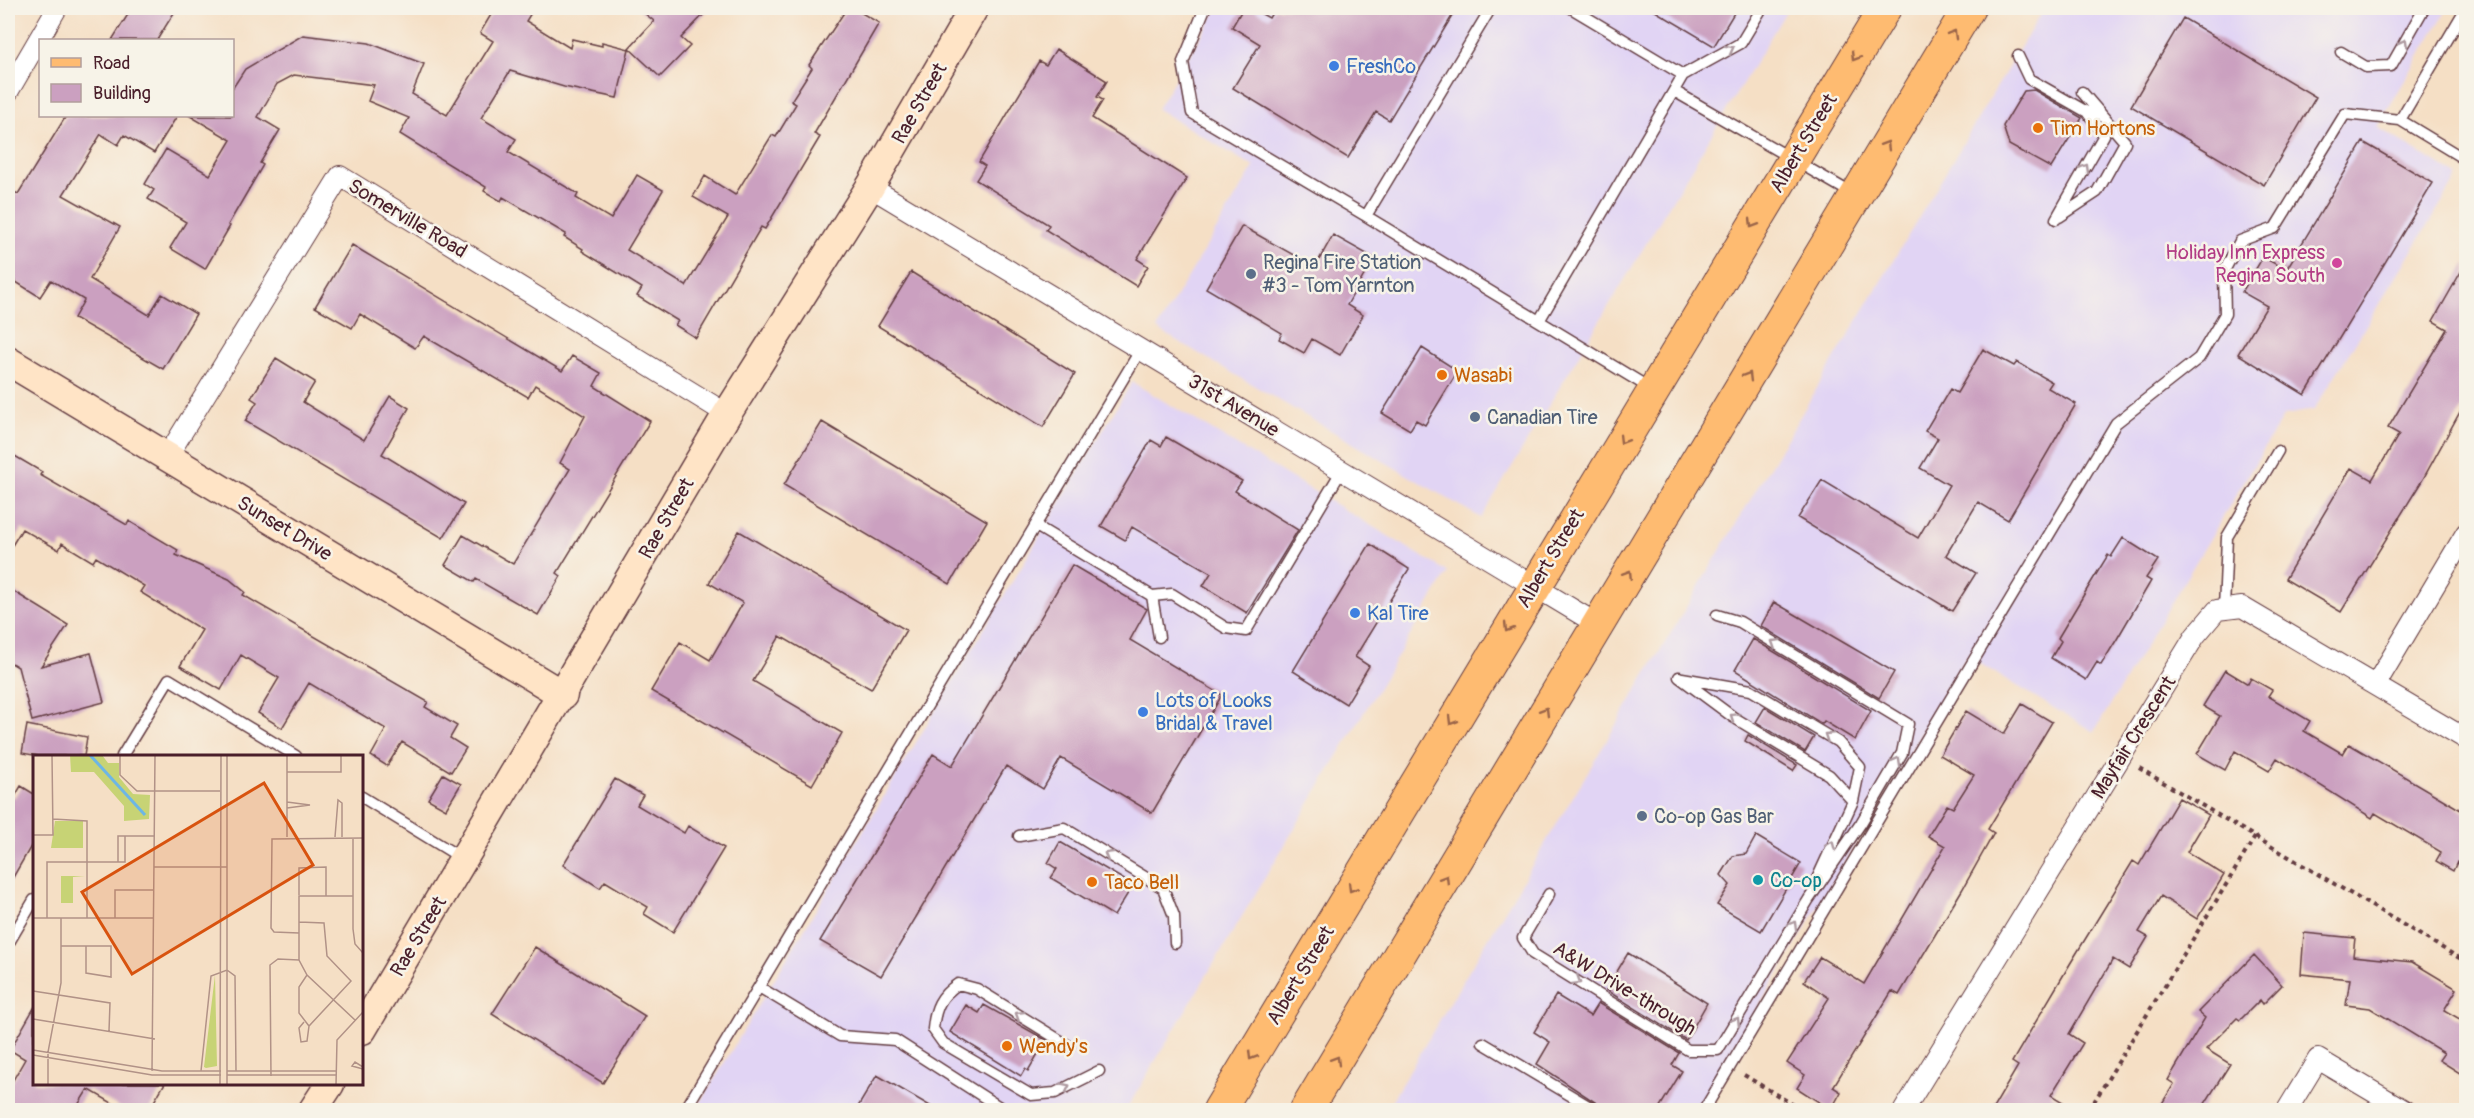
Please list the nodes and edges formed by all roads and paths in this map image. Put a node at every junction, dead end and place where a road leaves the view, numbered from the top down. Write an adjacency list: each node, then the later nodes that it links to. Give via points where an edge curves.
1 (57, 8): 15 (street)
2 (974, 8): 20 (street, Rae Street)
3 (1205, 8): 22 (lane, via 1183,62 1192,113)
4 (1491, 8): 22 (lane)
5 (1571, 8): 13 (lane)
6 (1762, 8): 13 (lane, one-way to 6, via 1741,43)
7 (1885, 8): 18 (main road, Albert Street, one-way to 18)
8 (1969, 8): 21 (main road, one-way to 8)
9 (2424, 8): 11 (lane, one-way to 9, via 2366,67 2391,66)
10 (2466, 8): 17 (lane)
11 (2341, 52)
12 (2018, 56): 16 (lane, one-way to 12, via 2126,142 2097,192 2056,219 2104,135 2087,112 2029,79)
13 (1683, 75): 14 (lane)
14 (1674, 91): 18 (lane); 23 (lane)
15 (8, 92)
16 (2082, 92)
17 (2400, 120): 19 (lane); 60 (lane, via 2345,114 2276,228 2240,241 2224,271 2225,314 2199,358 2116,423)
18 (1793, 159): 21 (lane); 26 (main road, Albert Street, one-way to 26)
19 (2466, 160)
20 (870, 187): 24 (street, 31st Avenue); 27 (street, Rae Street)
21 (1856, 195): 37 (main road, one-way to 21)
22 (1366, 216): 23 (lane)
23 (1539, 321): 26 (lane)
24 (1141, 349): 30 (street, 31st Avenue); 31 (lane)
25 (8, 361): 29 (street, Sunset Drive)
26 (1653, 390): 33 (main road, Albert Street, one-way to 33)
27 (727, 414): 29 (street, Somerville Road, via 340,176); 40 (street, Rae Street)
28 (2278, 451): 35 (lane, via 2227,537)
29 (167, 457): 40 (street, Sunset Drive)
30 (1342, 470): 33 (street, 31st Avenue); 34 (lane, via 1246,631 1226,628 1172,594)
31 (1036, 526): 34 (lane); 56 (lane)
32 (2466, 533): 39 (street)
33 (1534, 585): 37 (street, 31st Avenue); 66 (main road, Albert Street, one-way to 66)
34 (1152, 596): 38 (lane)
35 (2224, 609): 39 (street, via 2242,608); 44 (street, Mayfair Crescent, via 2217,610 2195,636)
36 (1717, 615): 51 (lane, one-way to 36, via 1861,823 1902,753 1908,724 1740,622)
37 (1598, 624): 67 (main road, one-way to 37)
38 (1160, 637)
39 (2376, 684): 41 (street)
40 (563, 695): 49 (street, Rae Street)
41 (2466, 739)
42 (123, 755): 43 (lane, via 169,679)
43 (294, 755)
44 (2121, 757): 48 (path); 71 (street, Mayfair Crescent)
45 (363, 797): 49 (lane)
46 (1853, 801): 46 (lane, via 1860,767 1838,742 1751,690 1679,677 1733,717 1829,775); 51 (lane, one-way to 46)
47 (1019, 836): 53 (lane, one-way to 47, via 1174,916 1163,888 1064,828)
48 (2255, 837): 55 (path); 72 (path)
49 (464, 860): 57 (street, Rae Street)
50 (1550, 894): 51 (lane, A&W Drive-through, one-way to 51, via 1523,938 1533,954 1688,1050 1718,1050)
51 (1809, 898)
52 (33, 902): 54 (lane)
53 (1175, 943)
54 (8, 944)
55 (2466, 962)
56 (759, 987): 64 (lane); 65 (lane, via 840,1036 895,1040)
57 (363, 1028)
58 (1483, 1043): 68 (lane)
59 (1069, 1046): 61 (lane, one-way to 61, via 976,988 958,984 935,1009 933,1029 943,1043 1031,1095 1055,1093)
60 (1730, 1067): 69 (lane); 70 (path)
61 (1099, 1071)
62 (329, 1085): 63 (street)
63 (313, 1110)
64 (685, 1110)
65 (1004, 1110)
66 (1218, 1110)
67 (1306, 1110)
68 (1595, 1110)
69 (1704, 1110)
70 (1802, 1110)
71 (1904, 1110)
72 (2089, 1110)
73 (2287, 1110): 74 (street, via 2318,1059)
74 (2404, 1110)

